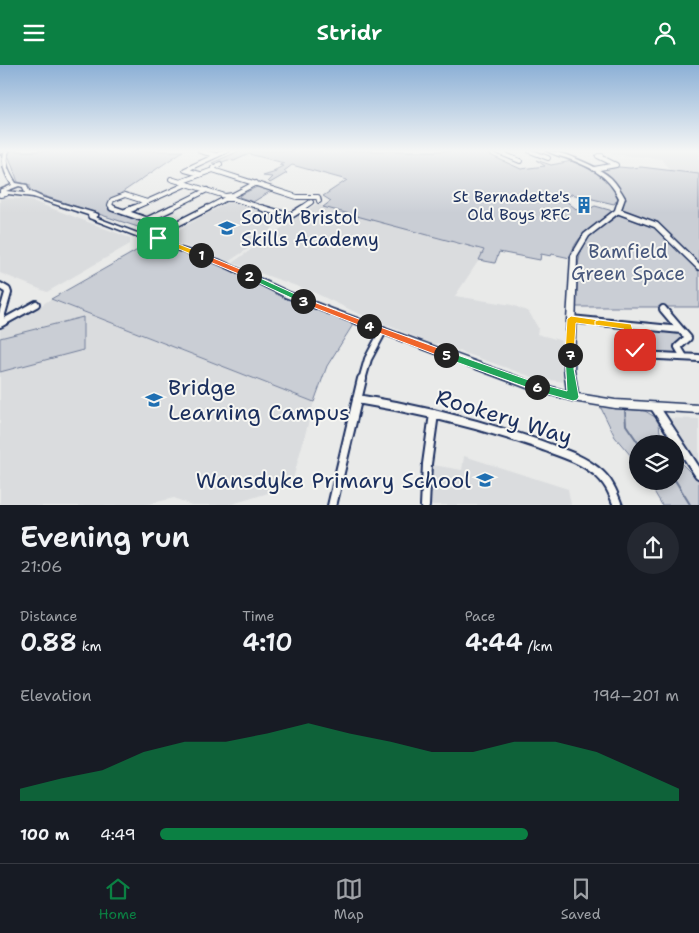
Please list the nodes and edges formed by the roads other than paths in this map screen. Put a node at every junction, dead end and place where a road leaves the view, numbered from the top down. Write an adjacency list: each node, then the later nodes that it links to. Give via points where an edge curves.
1 (193, 172): 6 (street)
2 (206, 172): 6 (street)
3 (215, 172): 9 (street)
4 (598, 172): 22 (street, via 612,181 620,192 622,198)
5 (8, 173): 10 (street, via 13,183); 14 (street, via 7,185)
6 (200, 174): 8 (street)
7 (171, 179): 8 (street)
8 (180, 182): 11 (street)
9 (256, 183): 16 (street); 19 (street)
10 (18, 185): 12 (street); 14 (street)
11 (187, 185): 13 (street); 21 (street)
12 (25, 188): 15 (street); 18 (street)
13 (206, 191): 17 (street); 23 (street, via 147,220)
14 (2, 192): 15 (street)
15 (12, 194): 18 (street)
16 (234, 197): 17 (street); 19 (street, via 290,216)
17 (225, 198): 24 (street)
18 (42, 199): 24 (street)
19 (310, 200): 20 (street)
20 (320, 201)
21 (147, 202): 23 (street); 23 (street, via 125,195 112,200 112,208)
22 (618, 211): 25 (street, via 656,225); 29 (street, via 586,235 574,256)
23 (124, 212)
24 (154, 238): 33 (street, via 223,263 288,295)
25 (699, 267)
26 (0, 287): 30 (street, via 8,293)
27 (36, 304): 30 (street)
28 (663, 309): 32 (street)
29 (571, 319): 31 (street); 36 (street, via 569,369)
30 (0, 323)
31 (628, 326): 32 (street); 34 (street, via 635,350 640,355)
32 (681, 330): 34 (street, via 688,338 678,347)
33 (383, 331): 36 (street, via 527,384); 37 (street, via 366,367)
34 (684, 357): 35 (street)
35 (699, 358)
36 (573, 397): 38 (street, via 615,405)
37 (357, 399): 40 (street, Rookery Way); 42 (street)
38 (655, 407): 39 (street); 41 (street)
39 (699, 409)
40 (434, 414): 43 (street); 44 (street, Rookery Way, via 536,444 585,464 604,477 612,487)
41 (699, 474)
42 (332, 505)
43 (425, 505)
44 (618, 505)

